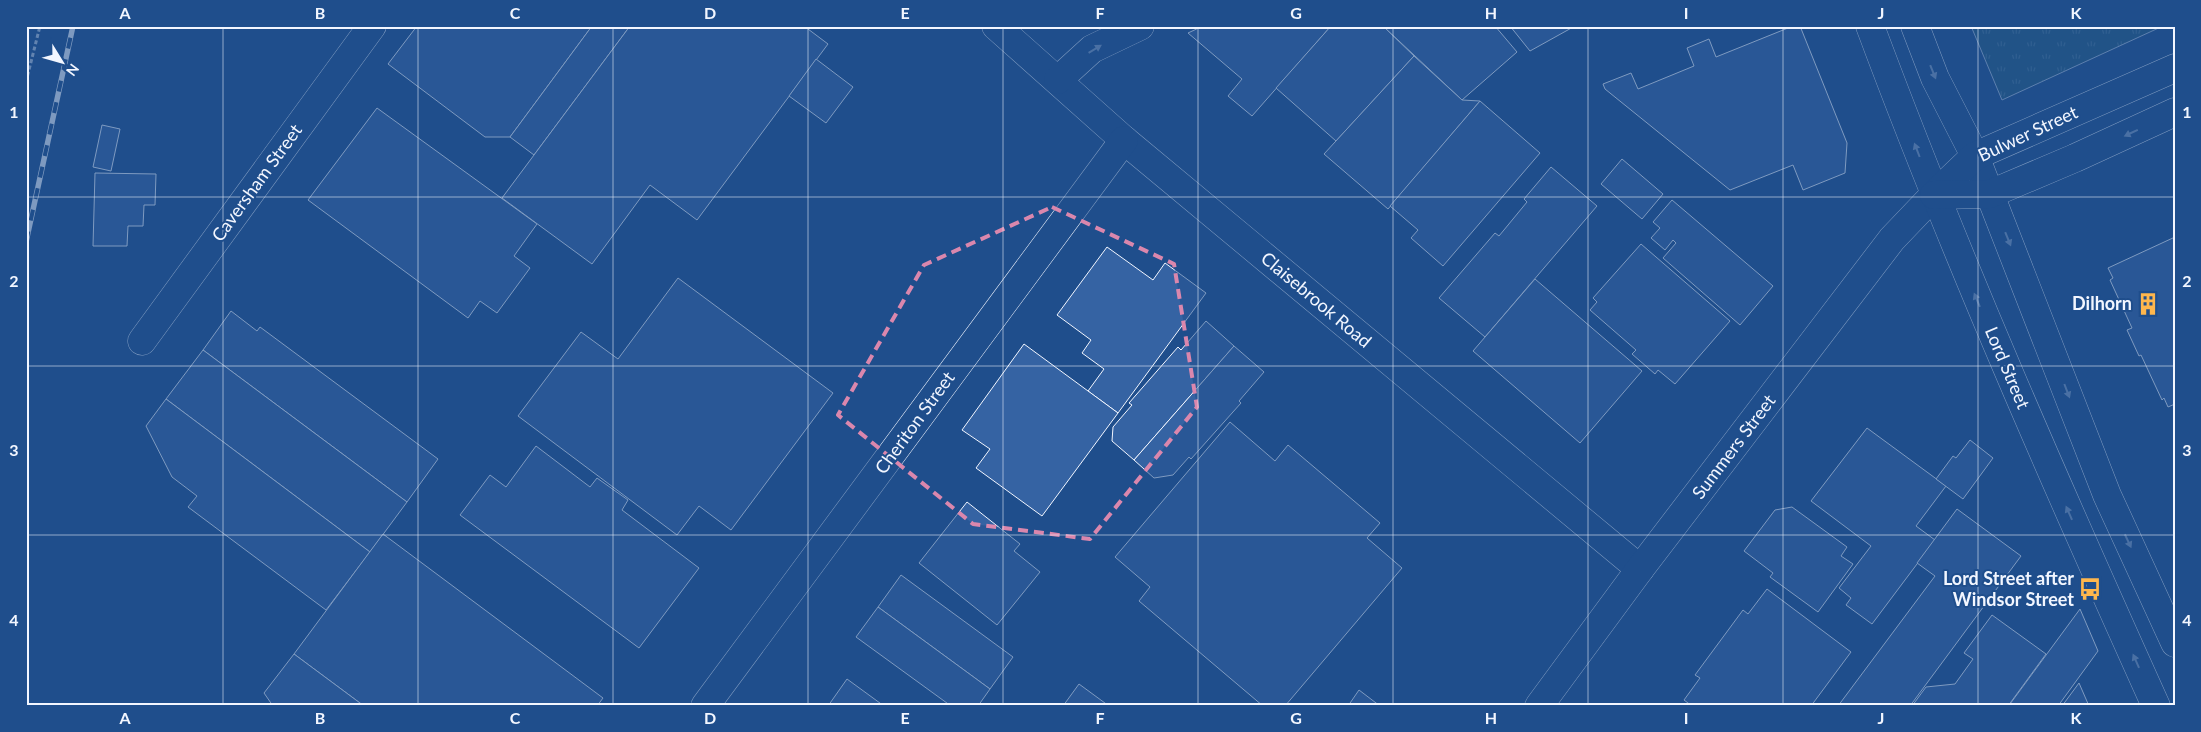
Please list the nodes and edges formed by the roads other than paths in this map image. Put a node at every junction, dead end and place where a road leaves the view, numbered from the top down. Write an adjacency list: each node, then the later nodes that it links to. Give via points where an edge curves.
1 (372, 26): 13 (street, Caversham Street)
2 (996, 26): 7 (street, Claisebrook Road)
3 (1140, 26): 7 (street, one-way to 3, via 1092,49)
4 (1870, 26): 12 (street, Lord Street, one-way to 4)
5 (1915, 26): 10 (street, one-way to 10, via 1935,78)
6 (2175, 68): 10 (street, Bulwer Street)
7 (1058, 80): 9 (street, Claisebrook Road)
8 (2175, 112): 11 (street, one-way to 11)
9 (1124, 140): 14 (street, Claisebrook Road); 16 (street, Cheriton Street)
10 (1975, 156): 11 (street); 12 (street, Bulwer Street)
11 (1990, 194): 12 (street); 15 (street, one-way to 15, via 2107,495)
12 (1934, 195): 14 (street, Summers Street, via 1892,239); 18 (street, Lord Street, one-way to 12)
13 (142, 340)
14 (1640, 570): 17 (street, Summers Street)
15 (2175, 643)
16 (705, 706)
17 (1540, 706)
18 (2156, 706)

